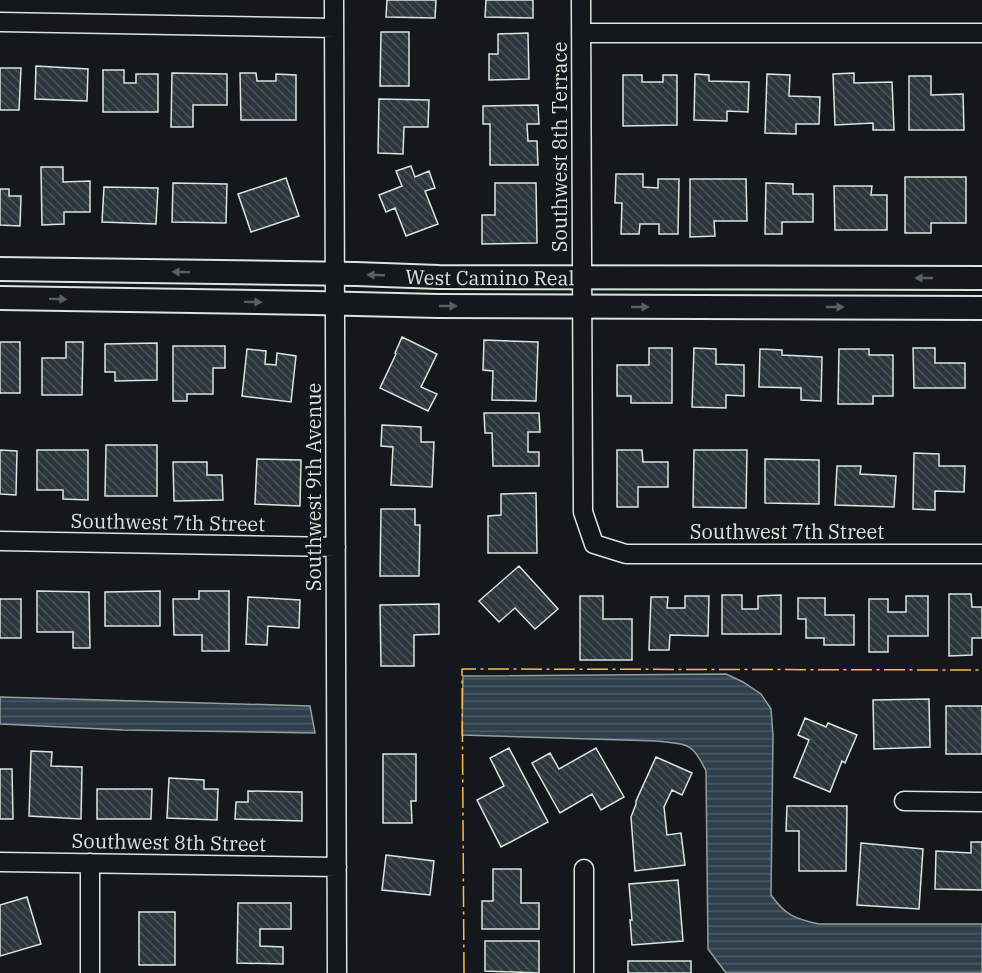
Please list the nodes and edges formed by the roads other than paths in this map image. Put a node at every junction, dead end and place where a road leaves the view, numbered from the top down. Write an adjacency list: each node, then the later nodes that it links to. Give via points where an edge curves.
1 (334, 0): 4 (street, Southwest 9th Avenue)
2 (581, 0): 5 (street, Southwest 8th Terrace)
3 (0, 22): 4 (street)
4 (334, 28): 8 (street, Southwest 9th Avenue)
5 (581, 33): 6 (street); 9 (street, Southwest 8th Terrace)
6 (982, 33)
7 (0, 269): 8 (street, West Camino Real, one-way to 7)
8 (335, 274): 9 (street, West Camino Real, one-way to 8); 12 (street, Southwest 9th Avenue)
9 (582, 277): 10 (street, West Camino Real, one-way to 9); 13 (street, Southwest 8th Terrace)
10 (982, 278)
11 (0, 298): 12 (street, West Camino Real, one-way to 12)
12 (335, 304): 13 (street, West Camino Real, one-way to 13); 17 (street, Southwest 9th Avenue)
13 (582, 307): 14 (street, West Camino Real, one-way to 14); 16 (street, Southwest 8th Terrace, via 583,512)
14 (982, 308)
15 (0, 542): 17 (street, Southwest 7th Street)
16 (594, 544): 18 (street, Southwest 7th Street, via 626,554)
17 (336, 547): 23 (street, Southwest 9th Avenue)
18 (982, 554)
19 (904, 801): 20 (street)
20 (982, 802)
21 (0, 862): 22 (street, Southwest 8th Street)
22 (90, 863): 23 (street, Southwest 8th Street); 25 (street)
23 (337, 867): 26 (street, Southwest 9th Avenue)
24 (584, 869): 27 (street)
25 (90, 973)
26 (338, 973)
27 (584, 973)

